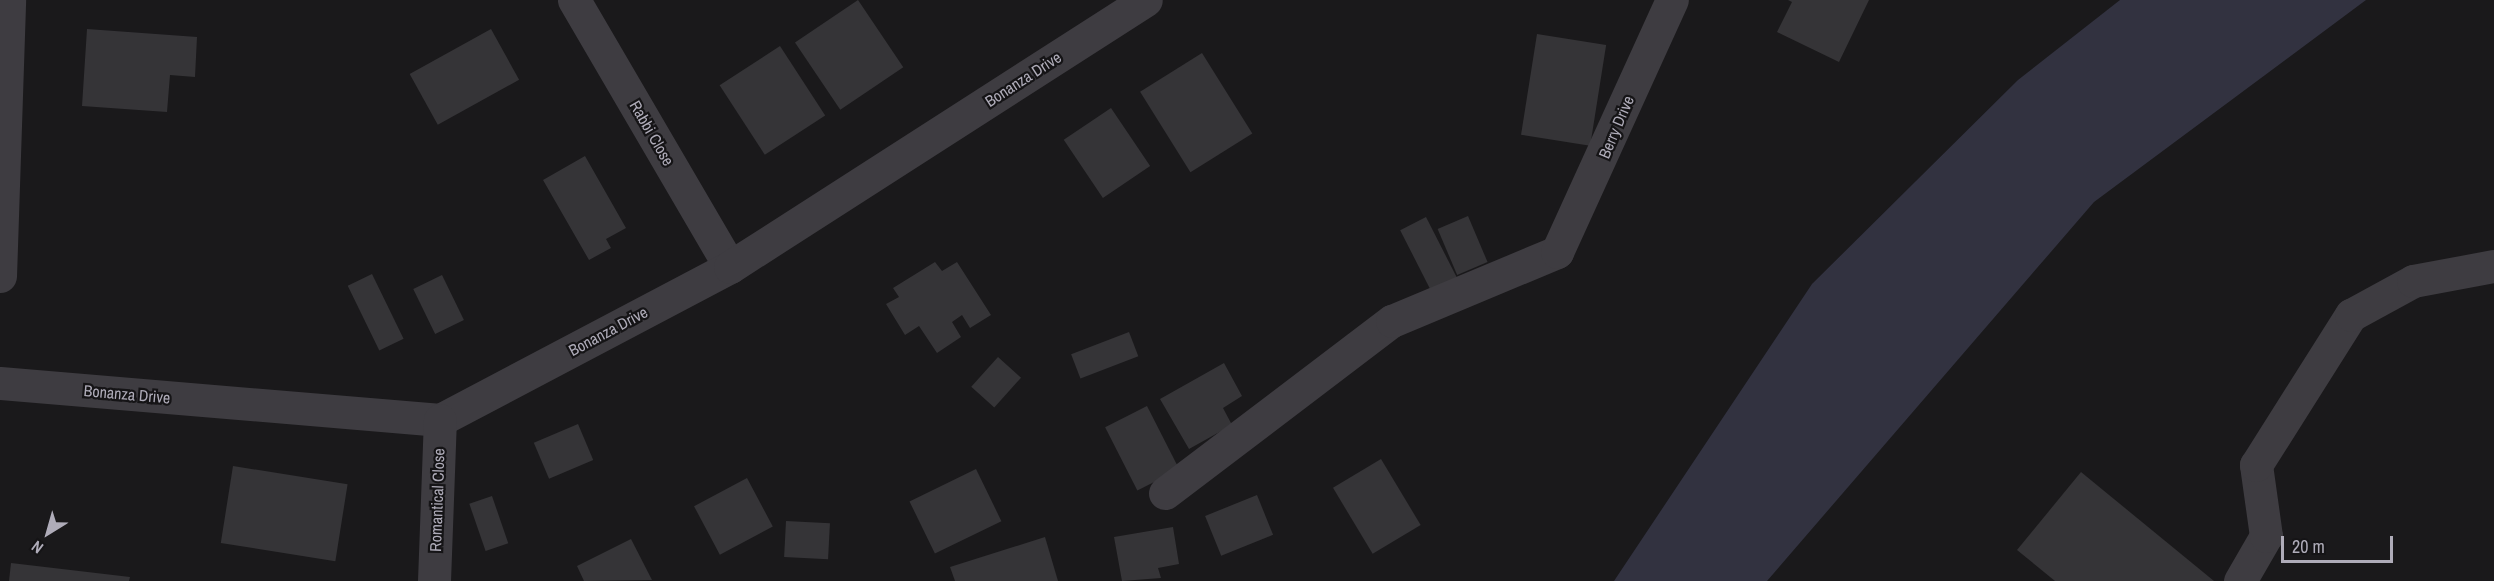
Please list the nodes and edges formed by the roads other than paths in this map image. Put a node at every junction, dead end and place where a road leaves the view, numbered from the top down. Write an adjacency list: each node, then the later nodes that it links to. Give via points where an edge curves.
1 (9, 0): 7 (street)
2 (574, 0): 6 (street, Rabbi Close)
3 (1146, 0): 6 (street, Bonanza Drive)
4 (1672, 0): 10 (street, Berry Drive, via 1557,252 1392,321)
5 (2494, 266): 12 (street, via 2413,281 2351,315 2256,465 2266,536)
6 (730, 267): 9 (street, Bonanza Drive)
7 (0, 276)
8 (0, 383): 9 (street, Bonanza Drive)
9 (440, 420): 11 (street, Romantical Close)
10 (1165, 493)
11 (434, 581)
12 (2240, 581)

